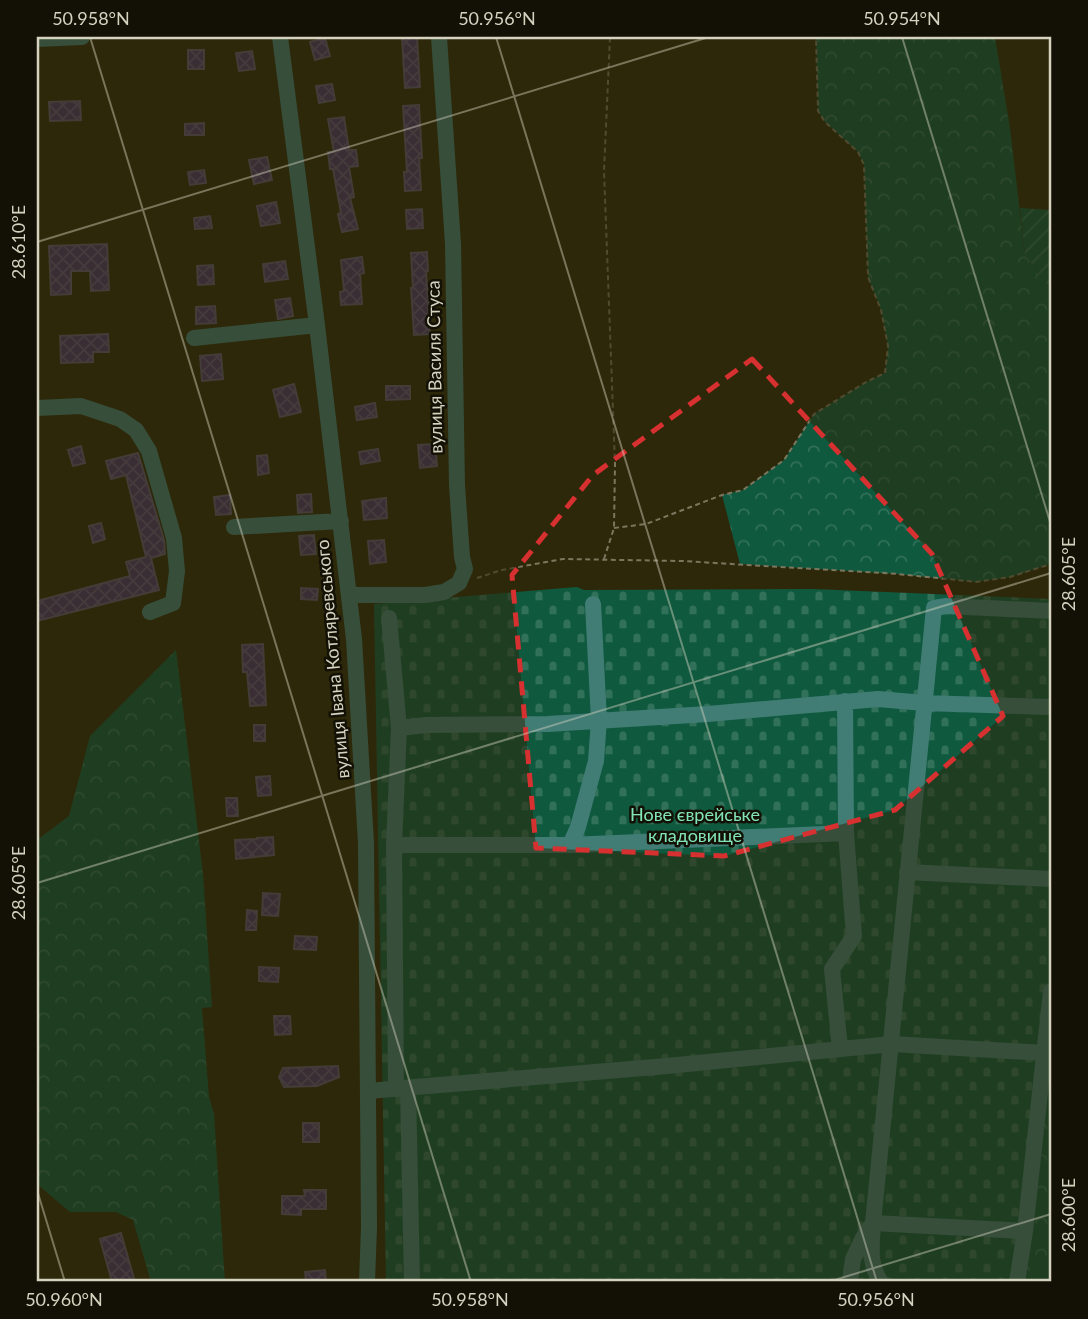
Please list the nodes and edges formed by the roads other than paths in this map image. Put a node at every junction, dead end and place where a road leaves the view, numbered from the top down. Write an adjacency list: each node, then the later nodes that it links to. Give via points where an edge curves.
1 (82, 37): 4 (street)
2 (280, 37): 5 (street, вулиця Івана Котляревського)
3 (439, 37): 10 (street, вулиця Василя Стуса, via 453,244 457,485 465,569 459,583 444,592)
4 (37, 39)
5 (317, 326): 6 (street); 8 (street, вулиця Івана Котляревського)
6 (194, 338)
7 (37, 408): 13 (street, via 81,405 120,419 136,430 149,452 174,538 177,571 173,603)
8 (341, 521): 9 (street); 10 (street, вулиця Івана Котляревського)
9 (233, 527)
10 (350, 595): 30 (street, вулиця Івана Котляревського, via 366,843)
11 (593, 604): 18 (street)
12 (1051, 611): 16 (street, via 934,608)
13 (150, 612)
14 (389, 618): 19 (street)
15 (845, 701): 16 (street); 18 (street); 20 (street)
16 (924, 703): 17 (street); 23 (street)
17 (1051, 707)
18 (599, 720): 19 (street); 22 (street, via 596,761)
19 (399, 728): 21 (street)
20 (846, 833): 22 (street); 27 (street, via 854,936 832,969)
21 (394, 845): 22 (street); 29 (street)
22 (570, 845)
23 (907, 872): 24 (street); 26 (street)
24 (1051, 879)
25 (1051, 991): 28 (street)
26 (892, 1044): 27 (street); 28 (street); 31 (street)
27 (840, 1049): 29 (street)
28 (1045, 1053): 32 (street)
29 (402, 1088): 30 (street); 34 (street)
30 (368, 1091): 33 (street, вулиця Івана Котляревського)
31 (873, 1223): 32 (street); 35 (street, via 853,1259); 36 (street, via 872,1262)
32 (1025, 1231): 37 (street)
33 (367, 1282)
34 (412, 1282)
35 (850, 1282)
36 (881, 1282)
37 (1017, 1282)

